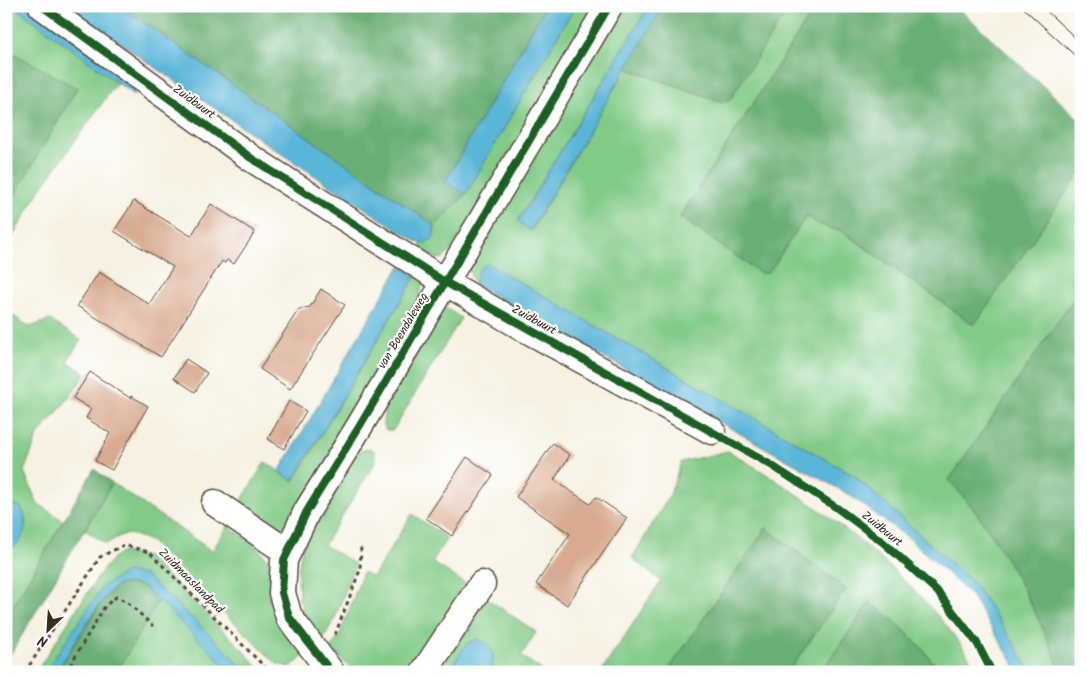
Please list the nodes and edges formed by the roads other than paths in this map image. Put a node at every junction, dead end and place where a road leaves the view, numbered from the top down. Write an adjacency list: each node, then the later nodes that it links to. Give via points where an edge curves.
1 (42, 6): 3 (street, Zuidbuurt, via 251,158)
2 (609, 6): 3 (street, van Boendaleweg)
3 (445, 282): 4 (street, Zuidbuurt); 6 (street, van Boendaleweg, via 307,511)
4 (712, 431)
5 (215, 503): 6 (street)
6 (287, 552): 8 (street, van Boendaleweg, via 282,593 289,617)
7 (482, 584): 9 (street)
8 (325, 664)
9 (424, 672)

